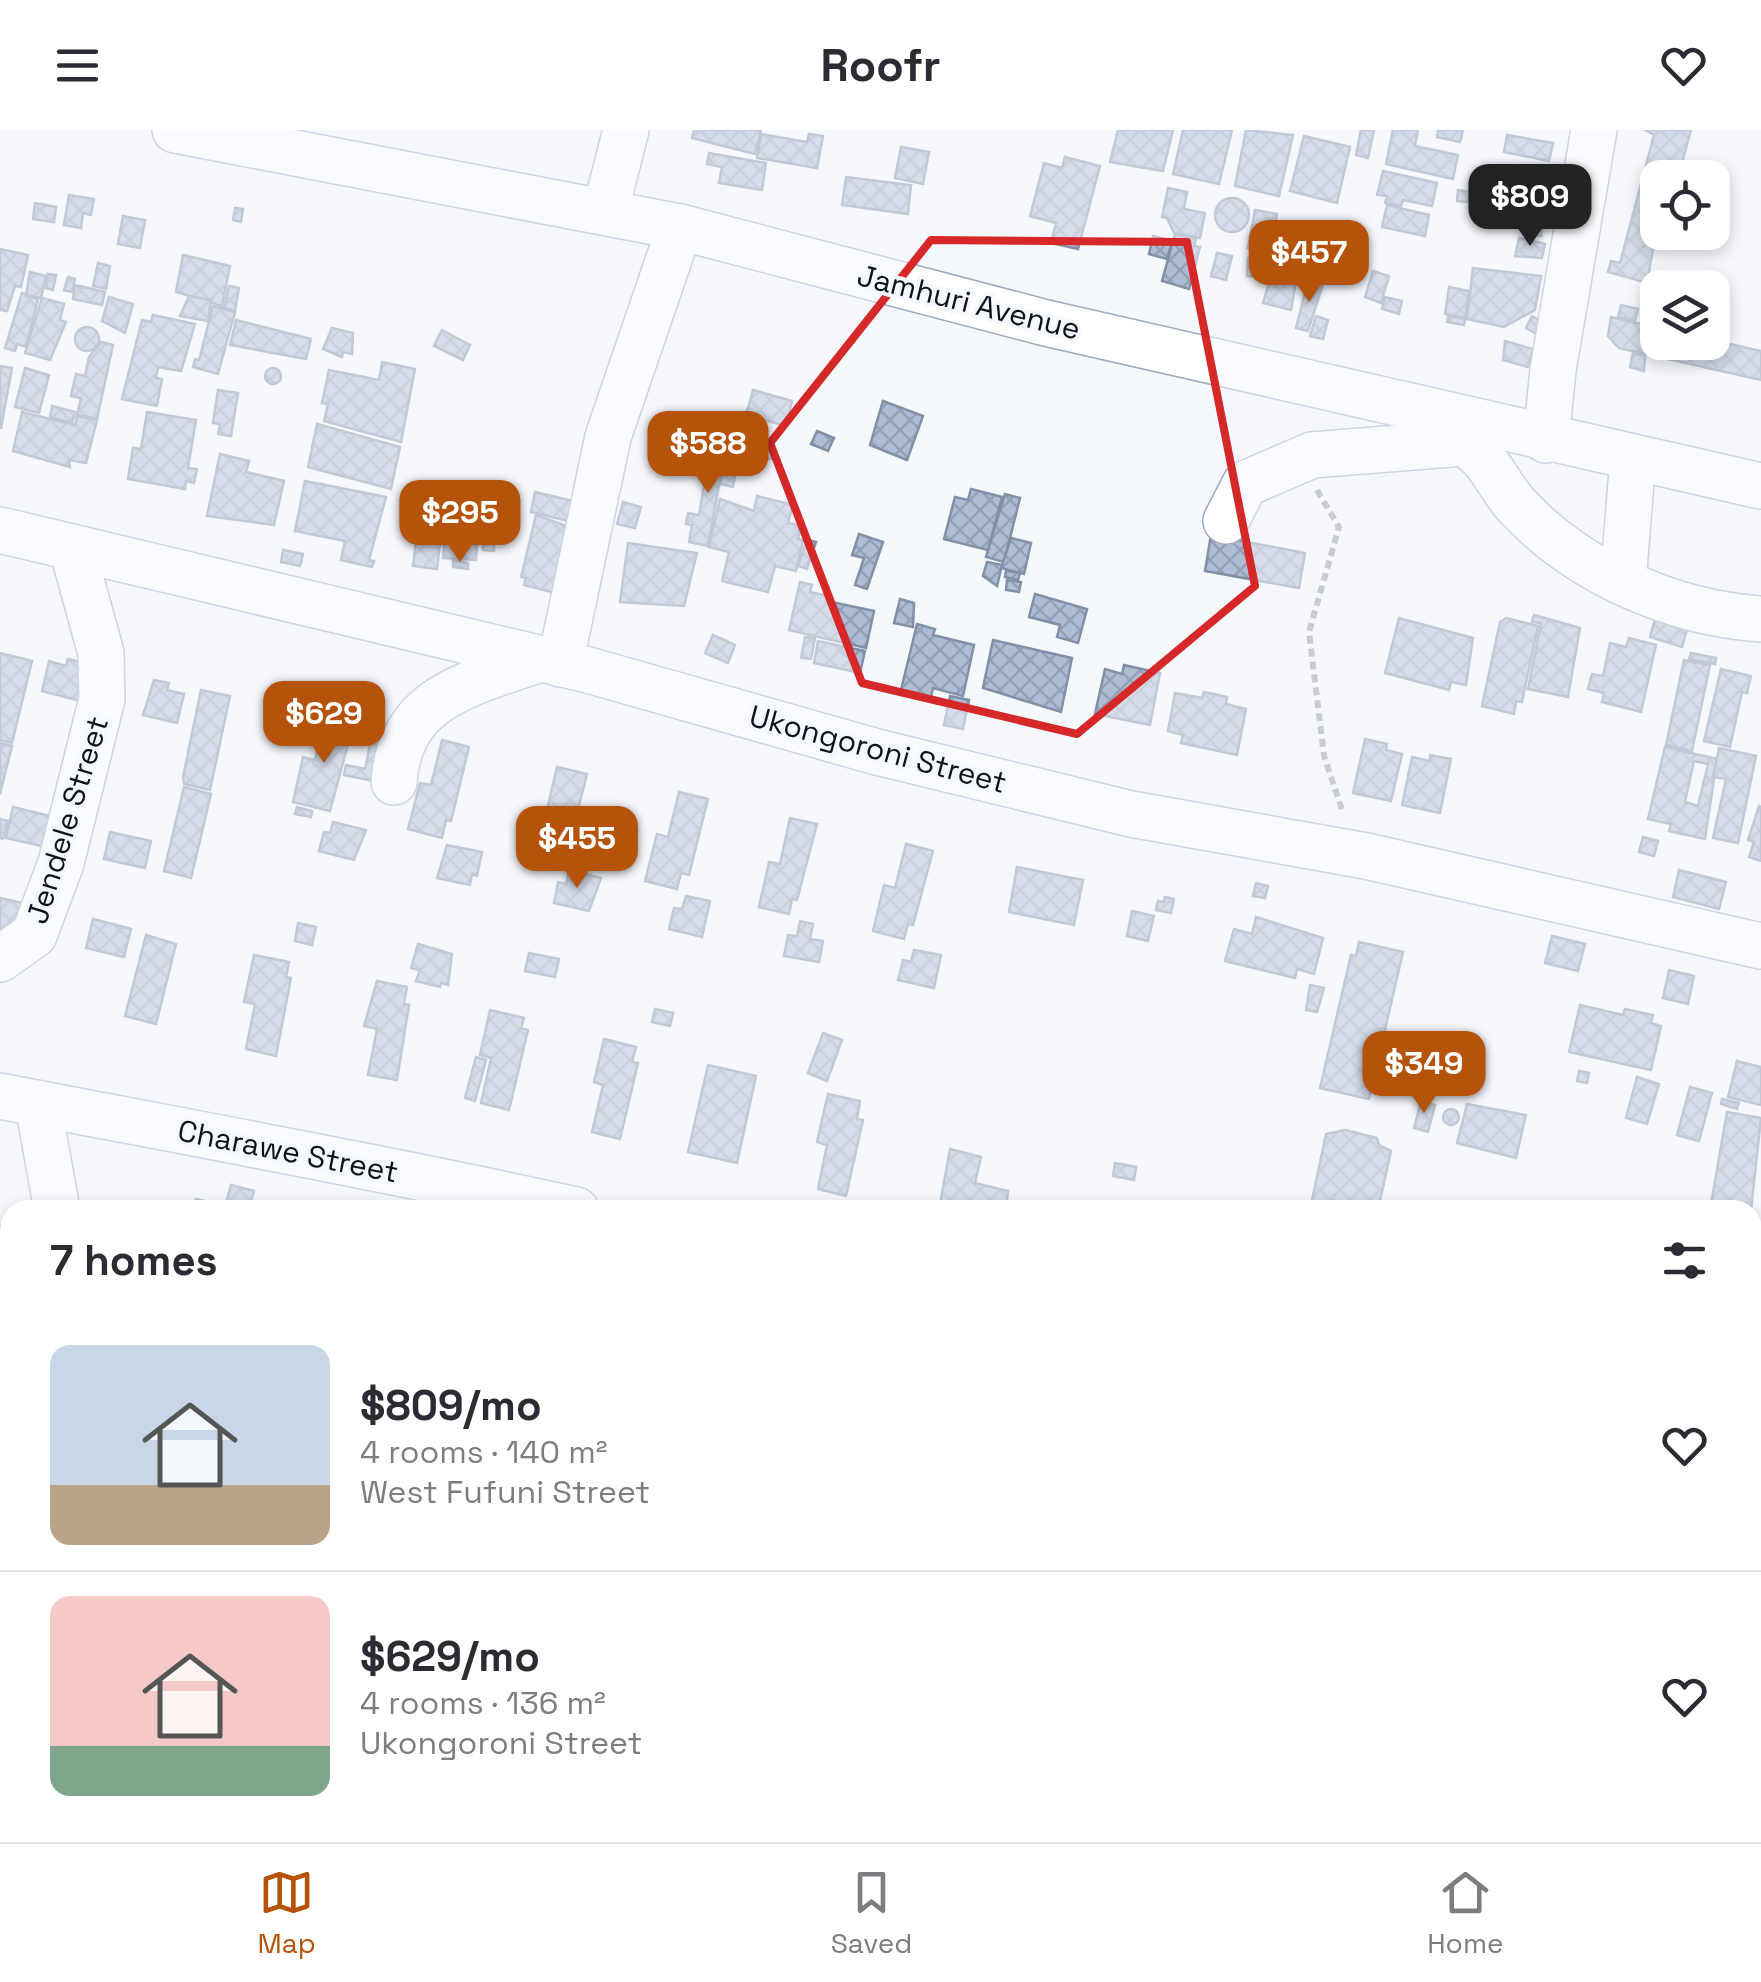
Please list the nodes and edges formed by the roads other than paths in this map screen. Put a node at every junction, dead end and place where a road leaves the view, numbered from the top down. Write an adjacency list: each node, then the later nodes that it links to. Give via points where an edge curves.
1 (175, 130): 4 (street, Jamhuri Avenue)
2 (626, 130): 4 (street)
3 (1594, 130): 6 (street)
4 (606, 212): 5 (street, Jamhuri Avenue)
5 (680, 228): 6 (street, Jamhuri Avenue, via 1046,323); 15 (street, via 608,437)
6 (1546, 440): 7 (street, Jamhuri Avenue)
7 (1632, 458): 8 (street, Jamhuri Avenue); 12 (street)
8 (1761, 486)
9 (1226, 521): 12 (street, via 1256,476 1324,452 1463,443 1484,456 1516,506 1564,549)
10 (0, 530): 11 (street, Ukongoroni Street)
11 (72, 548): 14 (street, Ukongoroni Street); 19 (street, Jendele Street, via 101,653 102,699 74,816 34,935)
12 (1623, 582): 13 (street, via 1682,605)
13 (1761, 619)
14 (399, 625): 15 (street, Ukongoroni Street); 16 (street)
15 (550, 662): 16 (street); 18 (street, Ukongoroni Street, via 1131,814 1366,856)
16 (440, 698): 17 (street, via 406,730)
17 (394, 782)
18 (1761, 946)
19 (0, 959)
20 (19, 1100): 21 (street); 22 (street, Charawe Street)
21 (54, 1200)
22 (531, 1200)

